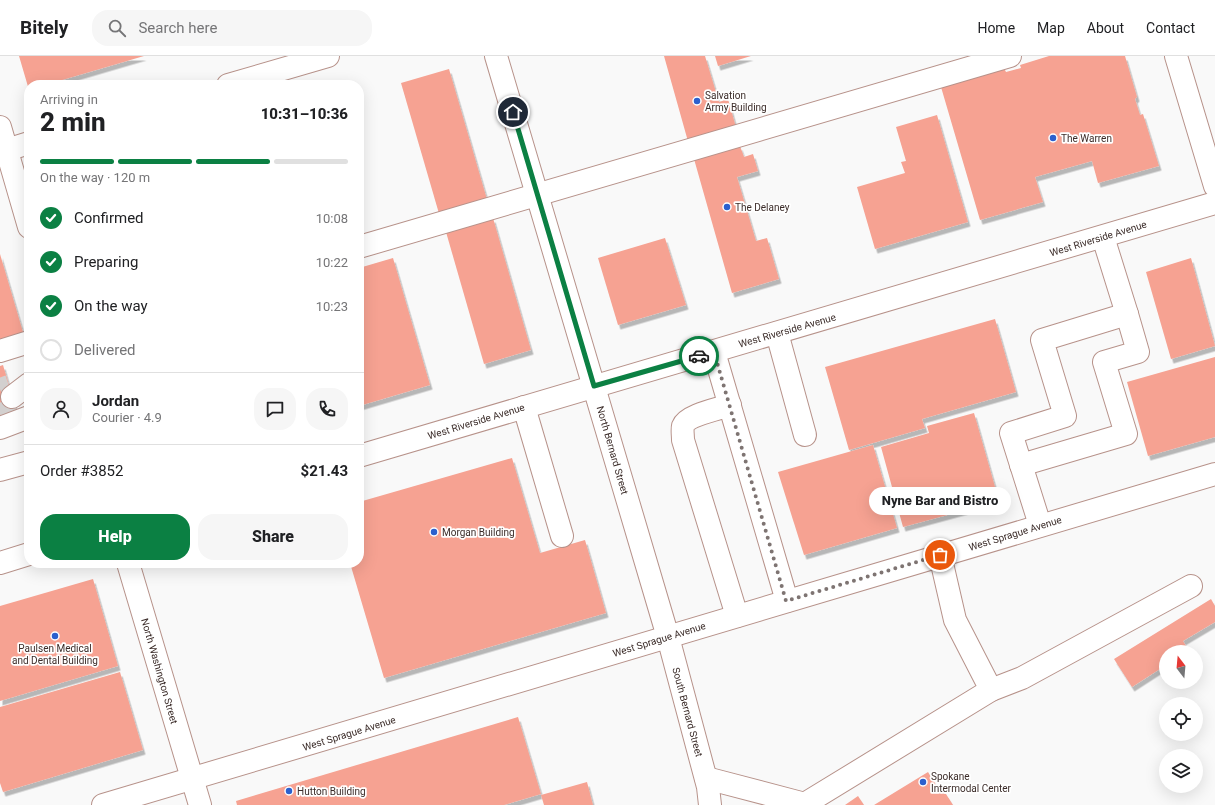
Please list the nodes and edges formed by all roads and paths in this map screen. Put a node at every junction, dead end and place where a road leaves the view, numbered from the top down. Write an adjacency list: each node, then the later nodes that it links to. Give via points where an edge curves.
1 (328, 56): 5 (main road)
2 (496, 56): 10 (main road, North Bernard Street)
3 (1010, 56): 10 (main road)
4 (1176, 56): 9 (main road)
5 (245, 80)
6 (0, 127): 8 (main road)
7 (24, 145): 8 (main road)
8 (3, 151): 12 (main road)
9 (1215, 186)
10 (538, 196): 14 (main road); 20 (main road, North Bernard Street)
11 (1215, 203): 13 (main road, West Riverside Avenue)
12 (24, 212)
13 (1103, 237): 15 (main road); 16 (main road, West Riverside Avenue)
14 (364, 247)
15 (1127, 314): 28 (main road, via 1042,340 1065,416 1011,433); 28 (main road, via 1138,352 1104,362 1126,434)
16 (777, 333): 19 (main road, West Riverside Avenue); 25 (main road)
17 (24, 344): 18 (main road)
18 (0, 351)
19 (714, 352): 20 (main road, West Riverside Avenue); 22 (main road)
20 (594, 386): 23 (main road, West Riverside Avenue); 40 (main road, North Bernard Street)
21 (22, 398): 24 (main road)
22 (730, 405): 38 (main road); 39 (main road, via 694,417 684,424 682,429 683,440)
23 (524, 407): 26 (main road, West Riverside Avenue); 32 (main road)
24 (0, 428)
25 (805, 435)
26 (364, 455)
27 (24, 463): 29 (main road)
28 (1021, 464): 31 (main road)
29 (0, 470)
30 (1215, 474): 31 (main road, West Sprague Avenue)
31 (1040, 525): 33 (main road, West Sprague Avenue)
32 (562, 536)
33 (940, 555): 38 (main road, West Sprague Avenue); 41 (main road, via 955,620)
34 (24, 556): 35 (main road)
35 (0, 563)
36 (129, 568): 42 (main road, North Washington Street)
37 (1190, 586): 41 (main road, via 1022,678)
38 (786, 601): 39 (main road, West Sprague Avenue)
39 (737, 616): 40 (main road, West Sprague Avenue)
40 (668, 637): 42 (main road, West Sprague Avenue); 43 (main road, South Bernard Street)
41 (991, 690): 44 (main road)
42 (192, 780): 45 (main road, West Sprague Avenue); 46 (main road, North Washington Street)
43 (708, 790): 44 (main road)
44 (804, 804)
45 (103, 805)
46 (200, 805)

